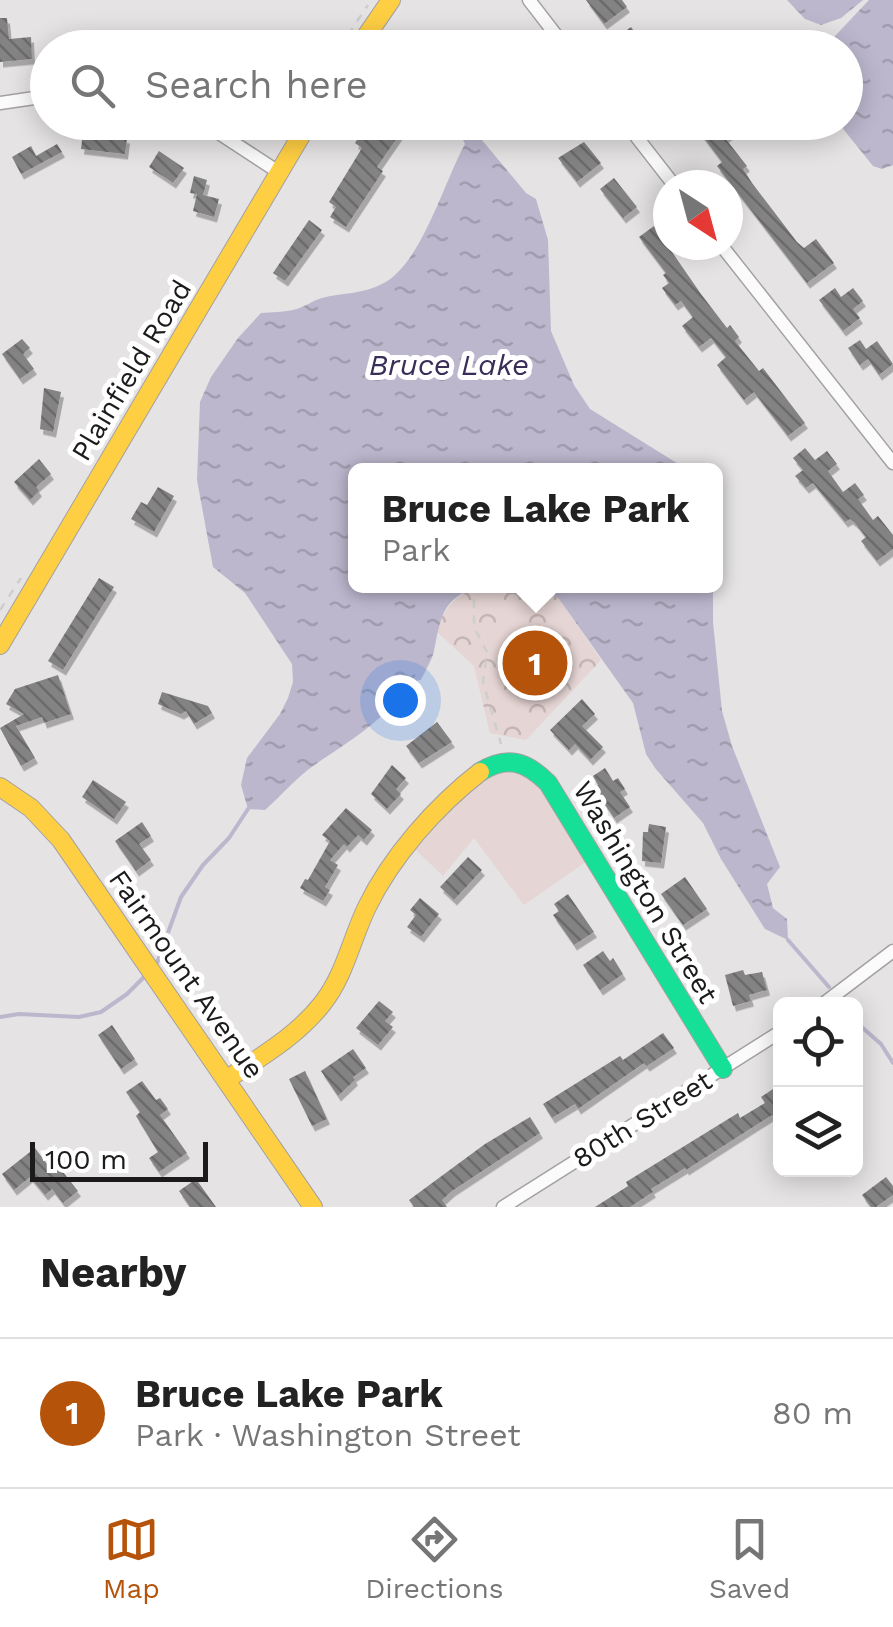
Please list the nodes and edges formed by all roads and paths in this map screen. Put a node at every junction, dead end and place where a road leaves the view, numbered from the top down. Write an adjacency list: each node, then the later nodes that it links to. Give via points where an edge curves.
1 (372, 0): 4 (path)
2 (391, 0): 5 (street)
3 (529, 0): 6 (street)
4 (351, 30)
5 (370, 30)
6 (552, 30)
7 (30, 99): 8 (street)
8 (0, 104)
9 (229, 140): 13 (street)
10 (299, 140): 13 (street, Plainfield Road)
11 (639, 140): 12 (street)
12 (662, 170)
13 (280, 174): 17 (street, Plainfield Road)
14 (733, 260): 15 (street)
15 (893, 464)
16 (472, 593): 18 (path, via 474,627 487,652 483,682)
17 (0, 644)
18 (506, 761): 23 (street, Washington Street, via 535,770 554,793); 24 (street, via 465,785 381,884 322,1006)
19 (0, 787): 24 (street, Fairmount Avenue, via 61,840)
20 (893, 950): 21 (street)
21 (832, 997)
22 (773, 1036): 23 (street, 80th Street)
23 (723, 1068): 26 (street, 80th Street)
24 (226, 1080): 25 (street, Fairmount Avenue)
25 (313, 1207)
26 (504, 1207)

